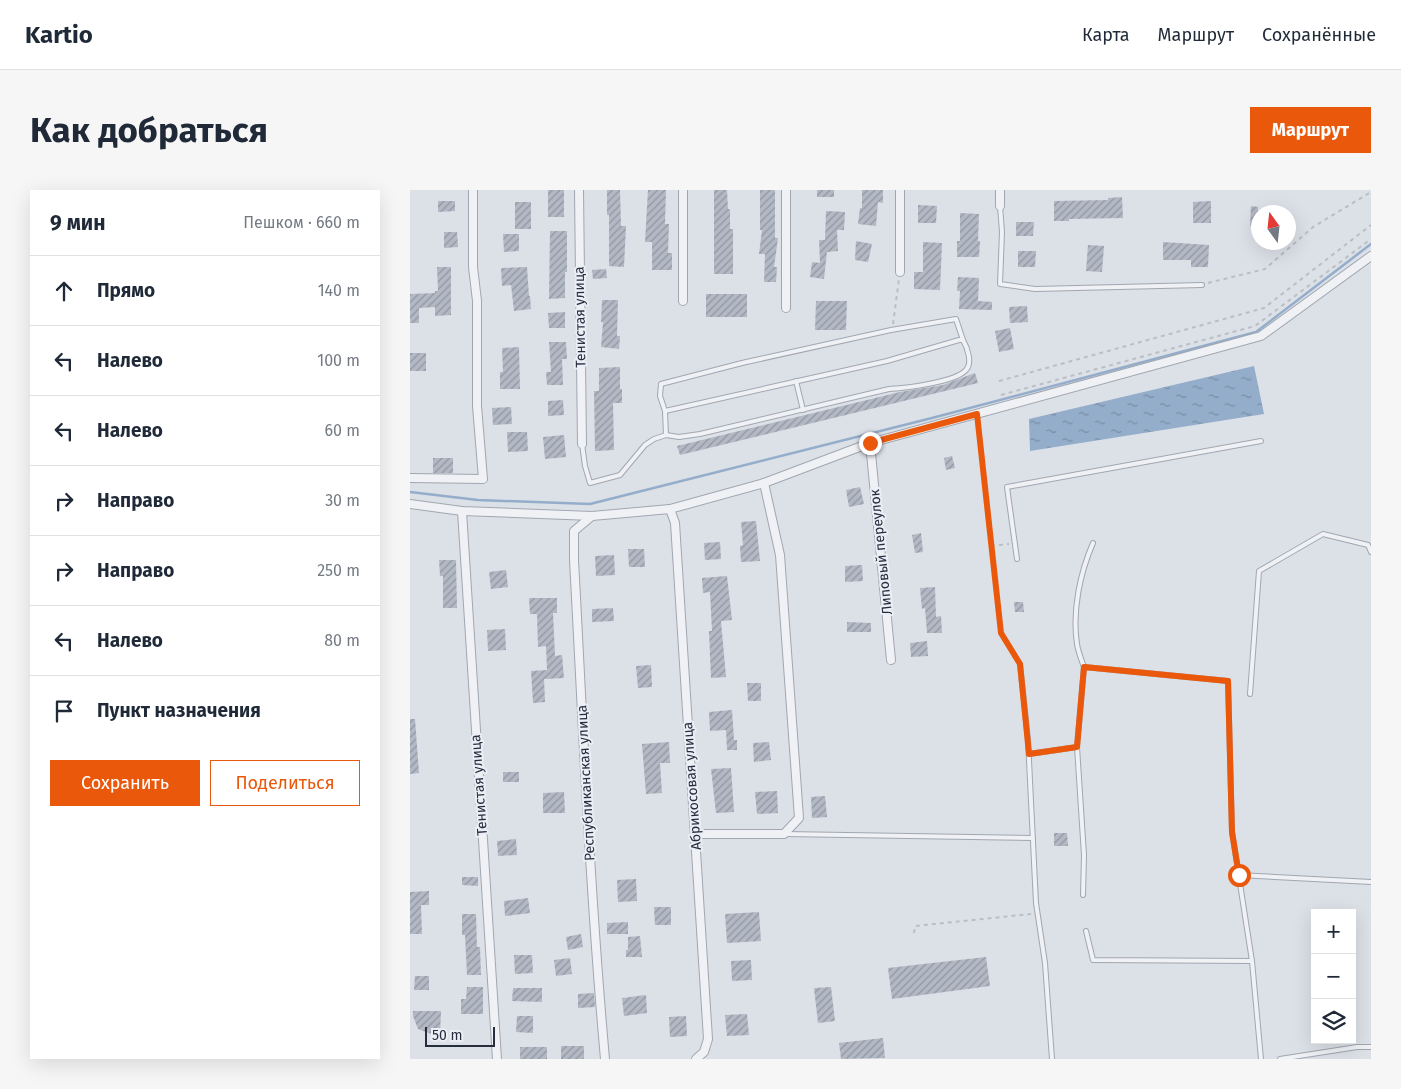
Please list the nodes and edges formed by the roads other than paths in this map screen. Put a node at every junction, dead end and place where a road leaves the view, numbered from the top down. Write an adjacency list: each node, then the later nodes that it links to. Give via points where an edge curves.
1 (473, 190): 21 (street, via 477,406 483,479)
2 (579, 190): 20 (street, Тенистая улица)
3 (683, 190): 11 (street)
4 (786, 190): 12 (street)
5 (900, 190): 9 (street)
6 (1000, 190): 7 (street)
7 (1000, 206): 10 (lane, via 1000,284 1035,289)
8 (1371, 256): 19 (street, via 1261,336)
9 (900, 272)
10 (1202, 285)
11 (683, 301)
12 (786, 308)
13 (963, 340): 14 (lane); 15 (lane, via 956,319 890,330 669,381 661,384 660,396); 16 (lane, via 969,364 960,374 918,387 889,389)
14 (796, 381): 15 (lane); 16 (lane)
15 (665, 410): 17 (lane)
16 (803, 410): 17 (lane, via 700,434)
17 (666, 435): 20 (lane, via 645,445 620,474 590,483)
18 (1261, 441): 30 (lane, via 1007,487)
19 (870, 443): 22 (street); 31 (street, Липовый переулок)
20 (582, 444)
21 (410, 478)
22 (764, 483): 24 (street); 38 (street, via 780,555 799,818)
23 (410, 504): 25 (street)
24 (670, 509): 26 (street); 37 (street, Абрикосовая улица, via 675,523)
25 (462, 511): 26 (street); 46 (street, Тенистая улица)
26 (592, 516): 47 (street, Республиканская улица, via 574,531 574,560 585,797)
27 (1093, 543): 33 (lane, via 1084,564 1076,613 1077,644)
28 (1369, 545): 29 (lane); 34 (lane, via 1323,534 1260,571)
29 (1371, 552)
30 (1017, 559)
31 (891, 660)
32 (1020, 664): 36 (lane)
33 (1084, 667): 35 (lane); 40 (lane, via 1228,681 1232,832)
34 (1250, 694)
35 (1077, 747): 36 (lane); 42 (lane, via 1084,855)
36 (1029, 754): 39 (lane)
37 (695, 834): 38 (street); 48 (street, Абрикосовая улица, via 708,1039 704,1052)
38 (784, 834): 39 (lane)
39 (1033, 838): 49 (lane)
40 (1239, 875): 41 (lane); 44 (lane)
41 (1371, 882)
42 (1083, 895)
43 (1086, 931): 44 (lane, via 1093,960)
44 (1252, 961): 50 (lane)
45 (1371, 1047): 51 (lane)
46 (497, 1059)
47 (605, 1059)
48 (696, 1059)
49 (1052, 1059)
50 (1261, 1059)
51 (1280, 1059)

